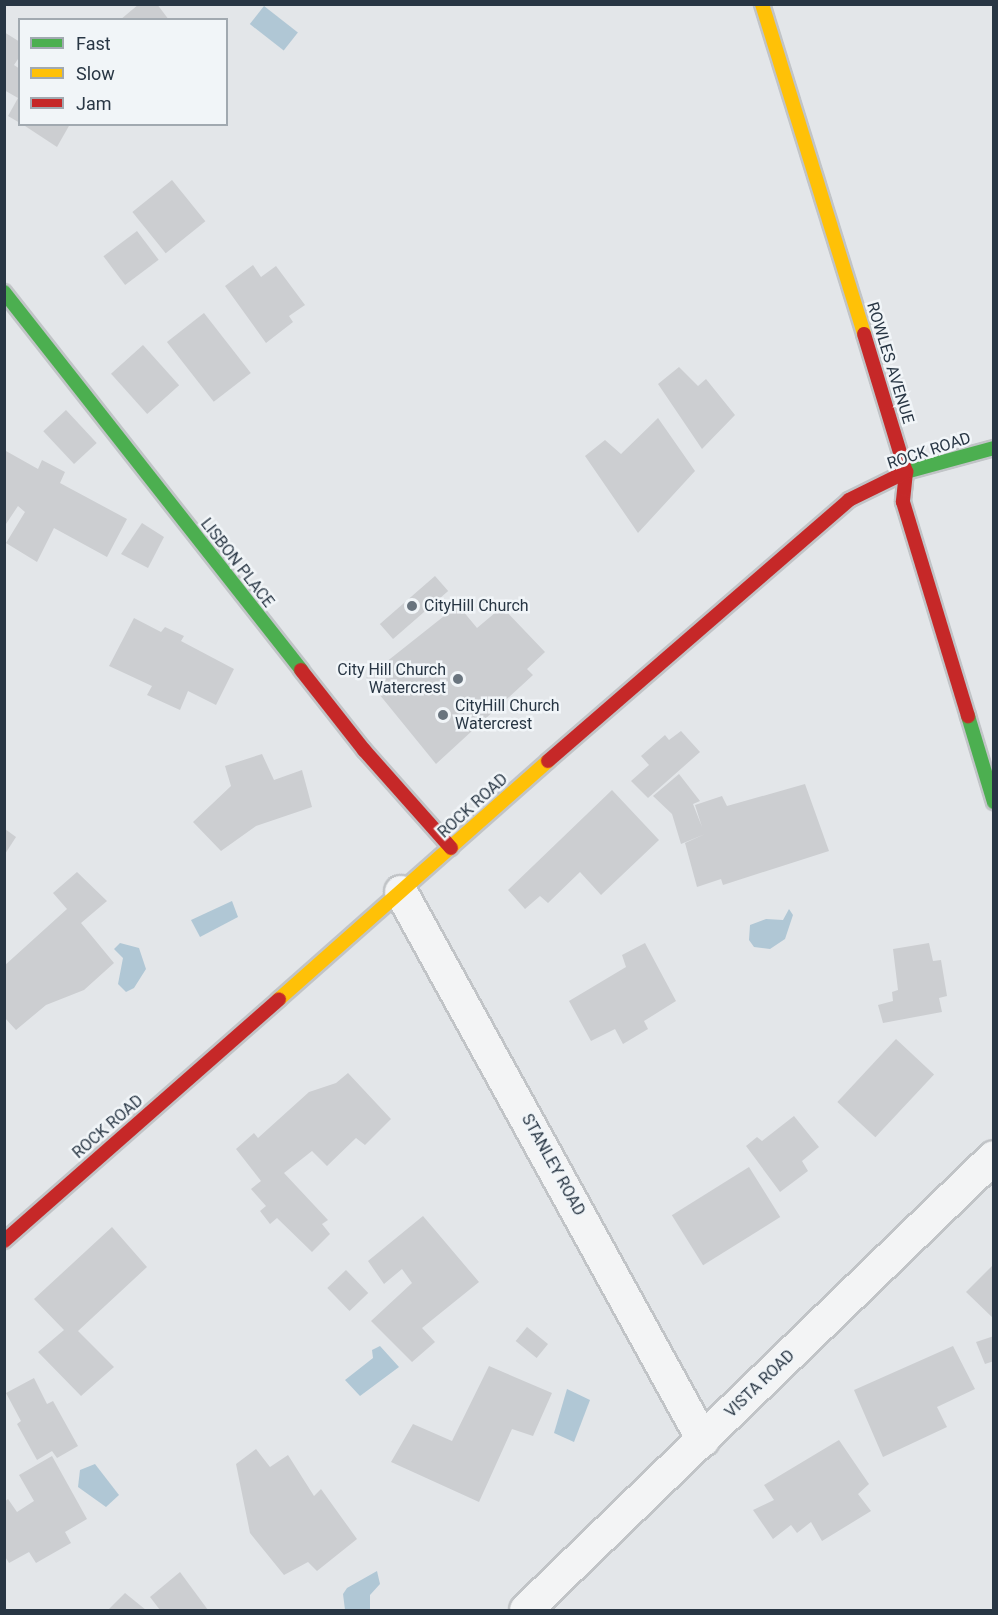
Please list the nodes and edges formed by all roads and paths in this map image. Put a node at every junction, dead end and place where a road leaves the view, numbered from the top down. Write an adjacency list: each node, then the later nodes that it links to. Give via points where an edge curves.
1 (762, 4): 4 (street, ROWLES AVENUE)
2 (4, 292): 6 (street, LISBON PLACE, via 364,750)
3 (993, 448): 4 (street, ROCK ROAD)
4 (906, 472): 5 (street, ROWLES AVENUE, via 903,502); 6 (street, ROCK ROAD, via 849,500)
5 (993, 802)
6 (451, 848): 7 (street, ROCK ROAD)
7 (401, 892): 9 (street, ROCK ROAD); 10 (street, STANLEY ROAD)
8 (993, 1157): 10 (street, VISTA ROAD)
9 (4, 1241)
10 (703, 1440): 11 (street, VISTA ROAD)
11 (526, 1611)

